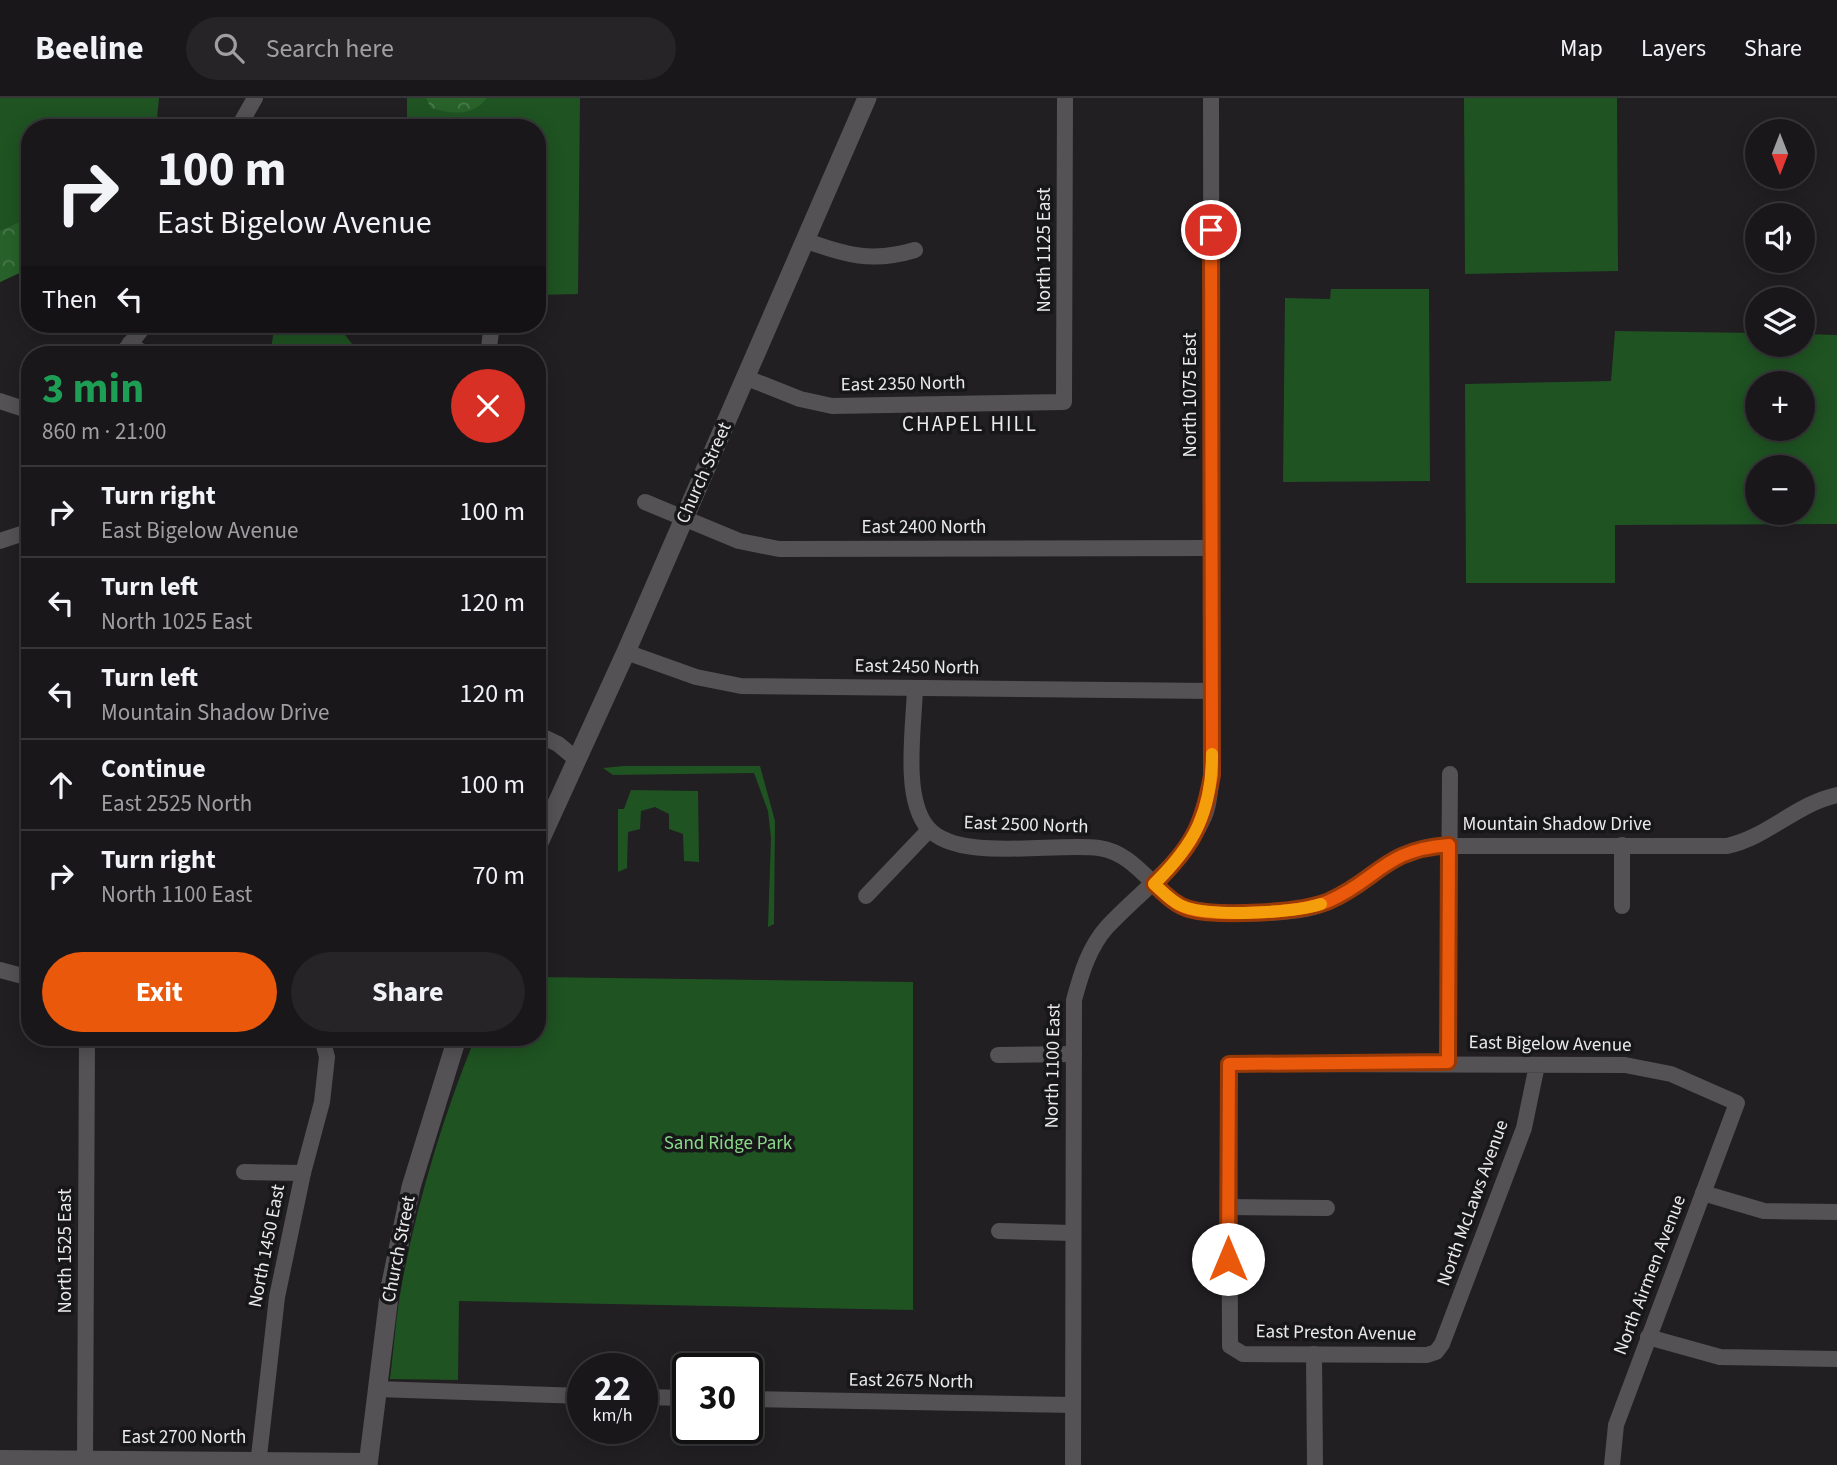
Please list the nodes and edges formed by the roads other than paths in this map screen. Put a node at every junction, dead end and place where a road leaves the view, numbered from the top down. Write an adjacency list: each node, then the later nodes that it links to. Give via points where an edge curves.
1 (255, 98): 5 (street)
2 (867, 98): 6 (street, Church Street)
3 (1065, 98): 10 (street, North 1125 East)
4 (1211, 98): 16 (street, North 1075 East)
5 (243, 119)
6 (804, 240): 7 (street, via 847,255 889,258); 8 (street, Church Street)
7 (915, 250)
8 (747, 378): 10 (street, East 2350 North, via 832,406); 13 (street, Church Street)
9 (0, 401): 11 (street)
10 (1064, 402)
11 (21, 408)
12 (645, 502): 13 (street, East 2400 North)
13 (683, 520): 16 (street, East 2400 North, via 739,541 779,549); 17 (street, Church Street)
14 (21, 534): 15 (street)
15 (0, 541)
16 (1212, 548): 19 (street, North 1075 East)
17 (626, 652): 18 (street, East 2450 North, via 696,677 741,686); 21 (street, Church Street)
18 (915, 688): 19 (street, East 2450 North); 25 (street, via 913,784 916,811)
19 (1212, 691): 28 (street, North 1100 East, via 1212,775 1205,815 1186,849)
20 (546, 738): 21 (street)
21 (576, 759): 24 (street, Church Street)
22 (1450, 774): 26 (street)
23 (1837, 795): 27 (street, Mountain Shadow Drive, via 1813,800 1743,843)
24 (546, 827)
25 (929, 830): 28 (street, East 2500 North, via 948,843 971,847 1099,848 1124,855); 29 (street)
26 (1449, 845): 27 (street, Mountain Shadow Drive); 31 (street, Mountain Shadow Drive, via 1404,853 1327,902); 39 (street)
27 (1622, 845): 30 (street)
28 (1154, 884): 31 (street, East 2500 North, via 1189,909); 37 (street, North 1100 East, via 1106,928 1084,964 1074,1000)
29 (866, 896)
30 (1622, 906)
31 (1281, 911)
32 (0, 970): 33 (street)
33 (21, 976)
34 (87, 1046): 60 (street, North 1525 East)
35 (324, 1046): 43 (street, North 1450 East, via 322,1102)
36 (455, 1046): 54 (street, Church Street, via 411,1187)
37 (1074, 1054): 38 (street); 49 (street, North 1100 East)
38 (998, 1055)
39 (1448, 1062): 40 (street, East Bigelow Avenue); 45 (street, East Bigelow Avenue, via 1229,1064)
40 (1537, 1065): 41 (street, East Bigelow Avenue, via 1655,1069); 51 (street, North McLaws Avenue, via 1524,1128)
41 (1737, 1102): 44 (street, North Airmen Avenue)
42 (244, 1172): 43 (street)
43 (303, 1173): 59 (street, North 1450 East, via 270,1342)
44 (1703, 1193): 47 (street, via 1765,1211); 50 (street, North Airmen Avenue)
45 (1229, 1207): 46 (street); 52 (street, East Preston Avenue, via 1230,1346 1235,1352)
46 (1327, 1209)
47 (1837, 1212)
48 (999, 1231): 49 (street)
49 (1073, 1233): 57 (street, North 1100 East)
50 (1648, 1337): 53 (street, via 1720,1357); 64 (street, North Airmen Avenue, via 1616,1425)
51 (1436, 1352): 52 (street, East Preston Avenue)
52 (1314, 1354): 63 (street)
53 (1837, 1359)
54 (376, 1389): 55 (street); 61 (street, Church Street)
55 (567, 1395)
56 (763, 1399): 57 (street, East 2675 North)
57 (1073, 1405): 62 (street, North 1100 East)
58 (0, 1458): 60 (street, East 2700 North)
59 (259, 1461): 60 (street, East 2700 North); 61 (street, East 2700 North)
60 (85, 1462)
61 (368, 1463)
62 (1073, 1465)
63 (1315, 1465)
64 (1612, 1465)

